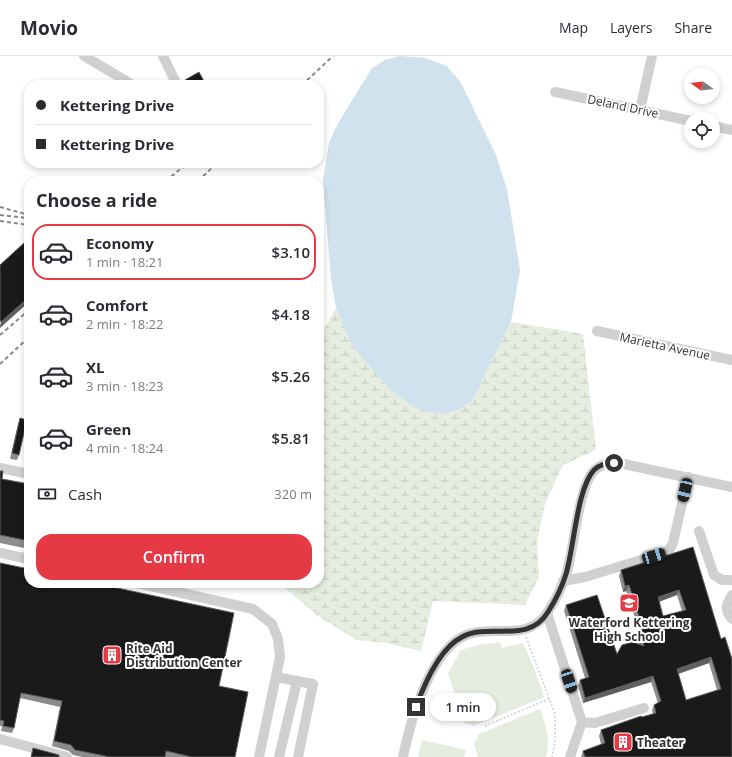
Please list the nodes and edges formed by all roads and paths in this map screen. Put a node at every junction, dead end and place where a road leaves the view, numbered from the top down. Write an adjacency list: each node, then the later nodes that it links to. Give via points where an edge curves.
1 (84, 56): 4 (street)
2 (163, 56): 5 (street)
3 (652, 56): 7 (street)
4 (124, 80)
5 (175, 80)
6 (555, 92): 7 (street, Deland Drive)
7 (640, 110): 8 (street, Deland Drive)
8 (684, 119)
9 (720, 127): 10 (street)
10 (732, 130)
11 (597, 331): 12 (street, Marietta Avenue)
12 (732, 360)
13 (1, 468): 14 (street)
14 (24, 473)
15 (688, 478): 16 (street); 21 (street, via 669,550 585,577); 21 (street, via 619,463 605,463 595,469 583,492)
16 (732, 487)
17 (699, 531): 20 (street, via 714,575 722,580)
18 (0, 553): 19 (street)
19 (24, 558)
20 (732, 580)
21 (564, 581): 24 (street)
22 (159, 588): 27 (street, via 253,609 272,624 278,638 280,656)
23 (732, 595): 25 (street, via 726,605)
24 (547, 614): 26 (street, via 534,627); 31 (street)
25 (732, 620)
26 (523, 630): 29 (path); 38 (street, via 469,634 452,644 435,667 419,698 408,730)
27 (276, 677): 28 (street); 35 (street)
28 (297, 680): 36 (street); 37 (street, via 313,684)
29 (549, 699): 32 (path); 39 (path, via 555,714)
30 (644, 708): 31 (street, via 595,723)
31 (582, 722): 40 (street)
32 (485, 726)
33 (0, 739): 34 (street)
34 (67, 757)
35 (259, 757)
36 (279, 757)
37 (298, 757)
38 (403, 757)
39 (552, 757)
40 (570, 757)

